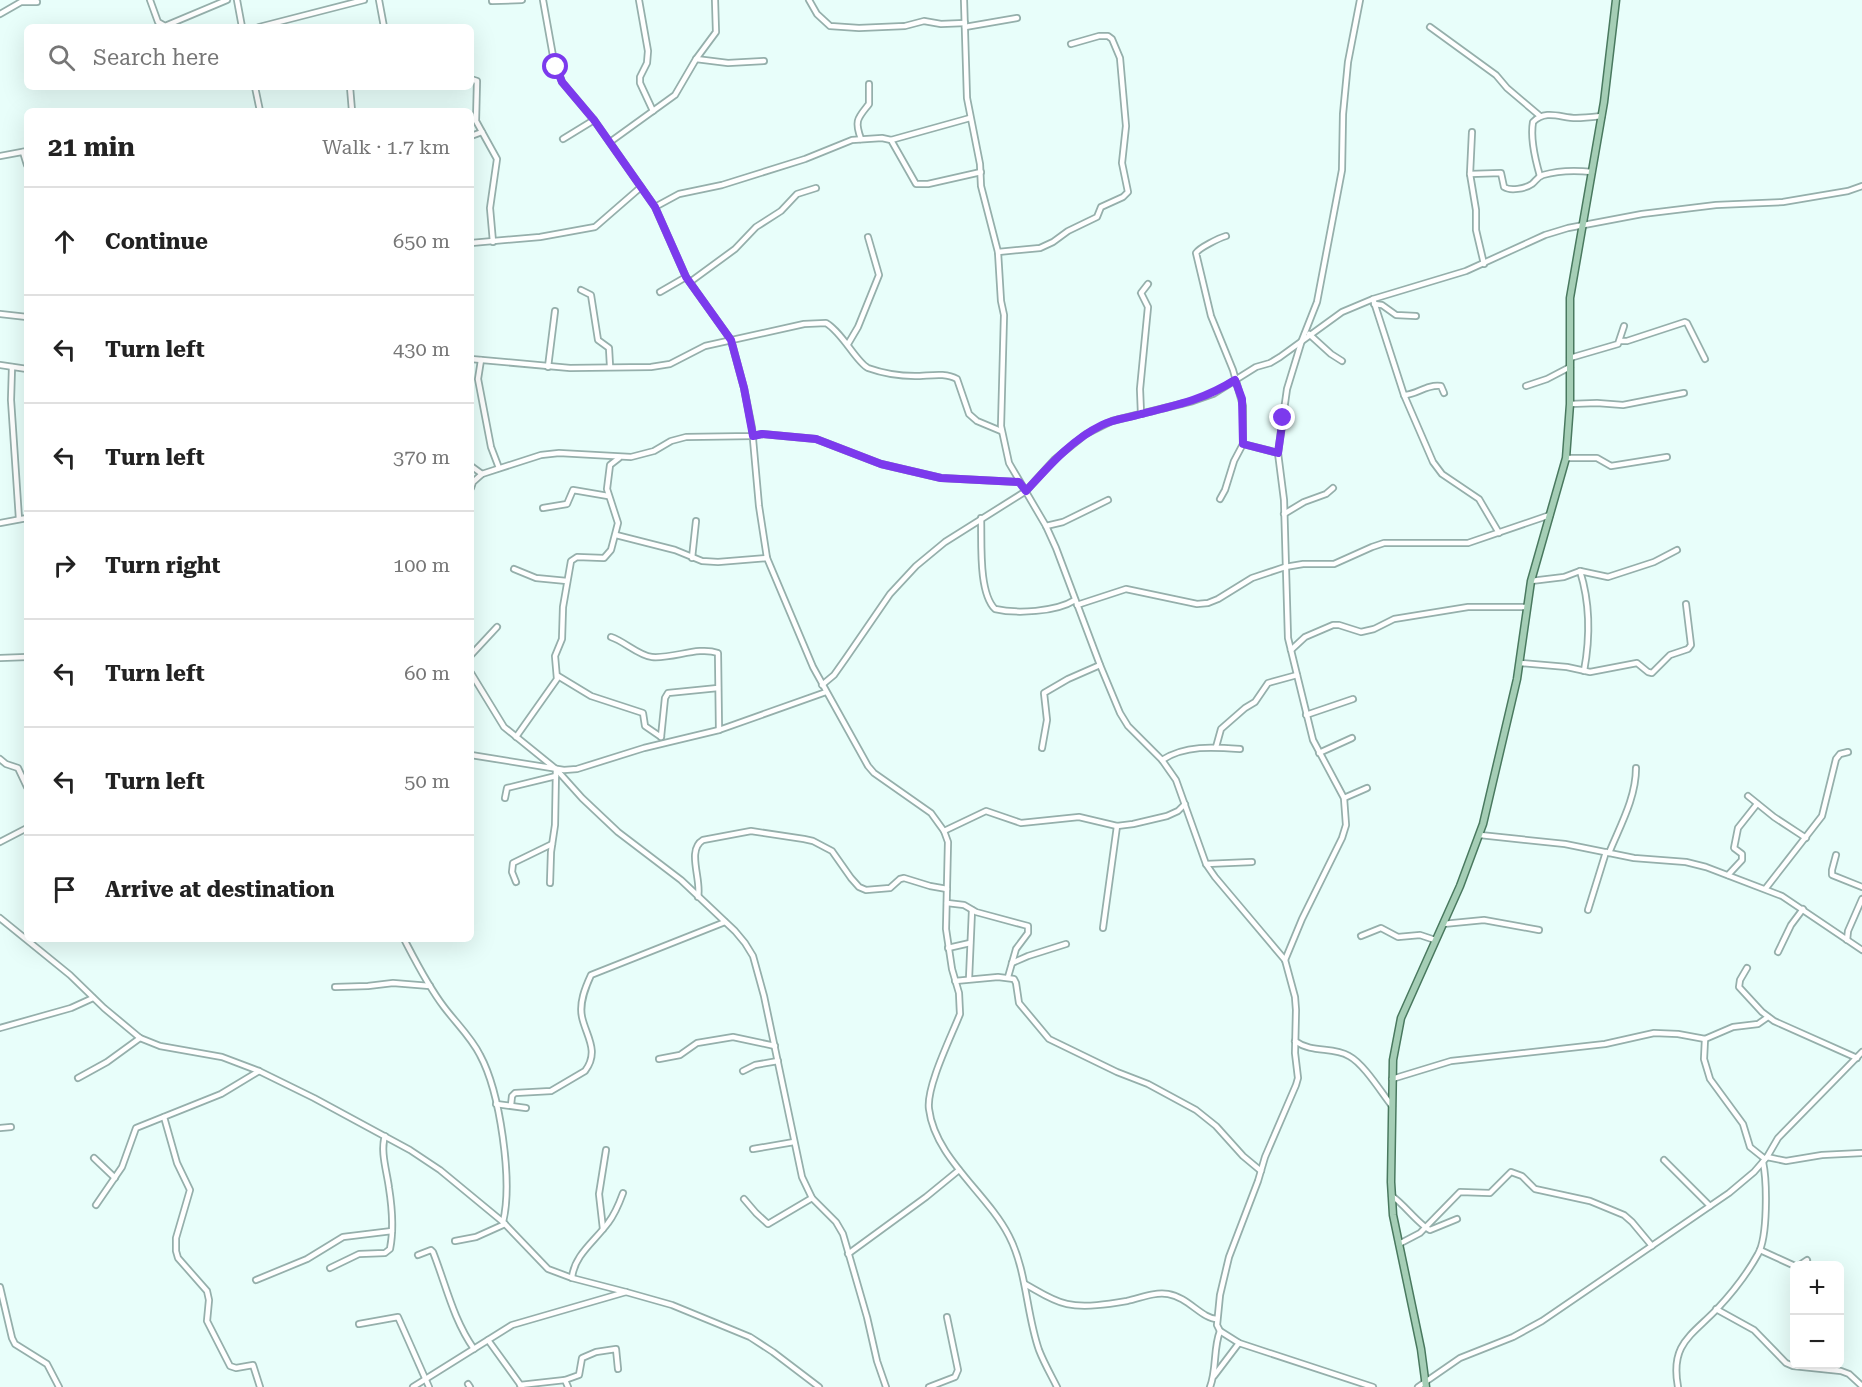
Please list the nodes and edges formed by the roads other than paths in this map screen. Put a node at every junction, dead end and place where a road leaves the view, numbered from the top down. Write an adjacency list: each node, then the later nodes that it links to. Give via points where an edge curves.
1 (150, 0): 19 (street)
2 (227, 0): 20 (street)
3 (237, 0): 21 (street)
4 (364, 0): 22 (street)
5 (379, 0): 23 (street)
6 (522, 0): 14 (street)
7 (543, 0): 39 (street, via 562,82)
8 (639, 0): 35 (street, via 648,51 640,82)
9 (715, 0): 27 (street, via 716,32)
10 (809, 0): 24 (street, via 830,26 904,26 924,21)
11 (964, 0): 24 (street)
12 (1360, 0): 75 (street, via 1348,62 1342,170 1317,302)
13 (1616, 0): 37 (main road)
14 (492, 1)
15 (38, 2): 17 (street, via 21,2)
16 (0, 4): 17 (street)
17 (2, 13)
18 (1017, 18): 24 (street)
19 (162, 24)
20 (170, 24)
21 (241, 24)
22 (271, 24)
23 (383, 24)
24 (965, 25): 38 (street)
25 (1430, 27): 36 (street, via 1496,75)
26 (1071, 44): 62 (street, via 1108,36 1120,58 1126,126 1122,163 1128,192 1101,207 1097,217 1040,248)
27 (696, 59): 28 (street, via 728,63); 35 (street, via 672,98)
28 (764, 61)
29 (474, 80): 40 (street, via 476,121)
30 (869, 84): 44 (street, via 869,104 857,120)
31 (256, 90): 33 (street)
32 (350, 90): 34 (street)
33 (259, 108)
34 (352, 108)
35 (652, 111): 46 (street)
36 (1540, 116): 37 (street); 52 (street, via 1532,125)
37 (1602, 116): 50 (main road)
38 (970, 118): 45 (street); 49 (street)
39 (594, 120): 43 (street); 46 (street)
40 (482, 132): 42 (street); 60 (street, via 497,159 490,208)
41 (1472, 132): 51 (street)
42 (474, 135)
43 (563, 139)
44 (861, 139): 45 (street); 56 (street, via 722,185 679,194)
45 (891, 140): 49 (street, via 916,184)
46 (610, 142): 54 (street)
47 (24, 152): 48 (street)
48 (0, 156)
49 (981, 172): 62 (street)
50 (1592, 172): 52 (street, via 1571,170); 57 (main road)
51 (1470, 174): 52 (street, via 1502,173 1504,187 1509,189 1527,187); 63 (street, via 1476,235)
52 (1540, 176)
53 (1862, 186): 57 (street, via 1783,202 1642,214)
54 (641, 187): 56 (street); 60 (street, via 595,227)
55 (816, 188): 64 (street, via 797,194 735,249)
56 (655, 207): 64 (street)
57 (1582, 225): 63 (street, via 1545,235); 79 (main road, via 1570,298)
58 (1226, 236): 90 (street, via 1201,247 1196,254 1211,316)
59 (868, 237): 78 (street, via 879,275)
60 (493, 242): 61 (street)
61 (474, 243)
62 (998, 252): 97 (street, via 1004,315)
63 (1484, 264): 68 (street)
64 (688, 280): 67 (street); 76 (street)
65 (1148, 284): 96 (street, via 1141,293 1148,307)
66 (581, 290): 85 (street, via 591,295 598,340 609,348)
67 (660, 292)
68 (1374, 301): 71 (street, via 1396,315); 74 (street, via 1342,312); 94 (street)
69 (555, 310): 87 (street)
70 (0, 314): 72 (street)
71 (1416, 316)
72 (24, 317)
73 (1624, 326): 77 (street)
74 (1309, 334): 75 (street); 83 (street)
75 (1302, 339): 90 (street, via 1280,357); 100 (street, via 1287,389)
76 (731, 340): 78 (street, via 826,323); 85 (street, via 705,346 670,364); 98 (street)
77 (1620, 341): 79 (street); 81 (street, via 1684,322)
78 (848, 344): 97 (street, via 864,365 878,370 957,379 969,414)
79 (1570, 358): 88 (main road)
80 (474, 359): 82 (street)
81 (1705, 359)
82 (481, 360): 87 (street); 105 (street, via 478,379)
83 (1342, 361)
84 (0, 365): 86 (street)
85 (610, 366): 87 (street)
86 (12, 367): 89 (street); 118 (street)
87 (548, 367)
88 (1570, 367): 91 (street); 95 (main road)
89 (24, 369)
90 (1235, 380): 96 (street, via 1213,394); 99 (street, via 1242,399)
91 (1526, 386)
92 (1444, 393): 94 (street, via 1441,386 1430,385)
93 (1684, 393): 95 (street, via 1623,405)
94 (1404, 395): 123 (street, via 1438,470 1479,499)
95 (1570, 404): 103 (main road)
96 (1141, 414): 110 (street, via 1112,421 1086,434 1055,459)
97 (1001, 431): 108 (street)
98 (753, 436): 102 (street, via 686,437 649,453); 108 (street, via 816,439 881,464 941,478); 127 (street)
99 (1243, 444): 100 (street); 112 (street)
100 (1278, 453): 115 (street)
101 (1667, 457): 103 (street, via 1611,466 1597,458)
102 (619, 458): 105 (street, via 550,454); 111 (street, via 610,465)
103 (1566, 458): 116 (main road)
104 (474, 468): 106 (street)
105 (499, 468): 106 (street)
106 (482, 474): 107 (street)
107 (474, 481)
108 (1019, 482): 110 (street)
109 (1333, 488): 115 (street)
110 (1026, 491): 119 (street); 122 (street)
111 (608, 496): 114 (street, via 573,490 564,506); 124 (street, via 617,515)
112 (1220, 499)
113 (1108, 500): 122 (street)
114 (543, 508)
115 (1284, 514): 128 (street)
116 (1550, 515): 123 (street); 132 (main road)
117 (24, 518): 118 (street)
118 (19, 519): 121 (street)
119 (981, 519): 133 (street, via 985,590 994,609 1053,609); 148 (street, via 916,566 890,594 834,675)
120 (696, 521): 126 (street)
121 (0, 523)
122 (1046, 526): 133 (street)
123 (1500, 533): 128 (street, via 1468,543 1384,543 1334,564)
124 (616, 535): 126 (street); 131 (street, via 604,558 573,559)
125 (1677, 550): 130 (street, via 1608,577)
126 (692, 558): 127 (street, via 718,562)
127 (767, 558): 148 (street)
128 (1285, 567): 133 (street, via 1252,578 1208,603 1126,589); 138 (street)
129 (514, 569): 131 (street, via 536,578)
130 (1580, 571): 132 (street); 144 (street, via 1587,593)
131 (567, 581): 146 (street, via 562,639 555,656)
132 (1531, 581): 135 (main road)
133 (1076, 602): 143 (street)
134 (1686, 604): 144 (street, via 1692,645 1670,655 1652,673 1637,663)
135 (1527, 607): 138 (street, via 1468,607 1394,619 1361,632 1333,625 1305,637); 142 (main road)
136 (497, 627): 139 (street)
137 (611, 636): 149 (street, via 649,657 715,651)
138 (1291, 650): 145 (street)
139 (474, 652)
140 (24, 657): 141 (street)
141 (0, 658)
142 (1520, 663): 144 (street); 178 (main road)
143 (1100, 665): 158 (street, via 1044,693 1047,720); 164 (street, via 1124,720)
144 (1584, 671)
145 (1297, 675): 152 (street); 157 (street, via 1268,683 1255,702 1221,729)
146 (558, 676): 154 (street); 156 (street, via 591,696 643,713 645,726)
147 (474, 678): 154 (street, via 504,728)
148 (822, 685): 150 (street)
149 (718, 688): 153 (street); 156 (street, via 668,693 664,698)
150 (826, 692): 153 (street); 177 (street, via 868,766 931,813)
151 (1353, 699): 152 (street)
152 (1306, 715): 161 (street)
153 (719, 729): 156 (street)
154 (516, 737): 166 (street)
155 (1352, 738): 161 (street)
156 (661, 740): 166 (street, via 577,769)
157 (1216, 747): 159 (street); 164 (street, via 1184,749)
158 (1042, 748)
159 (1240, 749)
160 (1848, 752): 179 (street, via 1837,756 1822,816)
161 (1319, 753): 172 (street)
162 (474, 755): 166 (street)
163 (0, 759): 168 (street, via 18,768)
164 (1162, 760): 173 (street, via 1176,780)
165 (1636, 768): 182 (street, via 1626,813)
166 (556, 769): 167 (street); 192 (street, via 618,832)
167 (556, 776): 171 (street, via 507,788); 181 (street)
168 (24, 781)
169 (1366, 788): 172 (street)
170 (1748, 796): 174 (street)
171 (505, 798)
172 (1344, 798): 214 (street, via 1344,833)
173 (1185, 804): 175 (street, via 1167,816); 185 (street)
174 (1757, 804): 179 (street); 186 (street, via 1738,828 1734,848 1742,854 1742,860)
175 (1117, 826): 177 (street, via 1079,817 1020,823 986,811); 201 (street)
176 (24, 830): 180 (street)
177 (944, 831): 191 (street, via 949,850)
178 (1480, 835): 182 (street, via 1566,844); 200 (main road)
179 (1806, 838): 190 (street)
180 (0, 842)
181 (552, 844): 187 (street, via 513,863); 188 (street)
182 (1607, 853): 186 (street, via 1686,862); 197 (street)
183 (1836, 855): 189 (street, via 1832,875)
184 (1252, 862): 185 (street)
185 (1206, 864): 214 (street)
186 (1728, 875): 190 (street)
187 (516, 882)
188 (550, 883)
189 (1862, 887)
190 (1766, 888): 195 (street)
191 (947, 889): 192 (street, via 904,878 890,888 866,890 824,846 751,831 697,843 694,850 700,884); 194 (street)
192 (698, 897): 199 (street)
193 (1862, 899): 206 (street)
194 (947, 903): 196 (street); 211 (street)
195 (1803, 909): 206 (street); 213 (street)
196 (972, 910): 209 (street); 215 (street, via 1028,926)
197 (1588, 910)
198 (0, 918): 204 (street)
199 (725, 922): 228 (street, via 753,956); 238 (street, via 591,975 581,1008 591,1044 585,1071 551,1091 515,1093)
200 (1443, 924): 202 (street, via 1484,920); 205 (main road)
201 (1102, 927)
202 (1539, 930)
203 (1361, 936): 205 (street, via 1380,928 1398,937 1420,935)
204 (24, 938)
205 (1435, 940): 236 (main road, via 1397,1029)
206 (1847, 940): 212 (street)
207 (29, 942): 222 (street)
208 (406, 942): 220 (street)
209 (970, 943): 211 (street); 218 (street)
210 (1066, 944): 215 (street)
211 (948, 948): 219 (street)
212 (1862, 950)
213 (1778, 952)
214 (1285, 960): 227 (street, via 1295,997)
215 (1012, 963): 217 (street)
216 (1747, 968): 223 (street, via 1739,987)
217 (1008, 976): 218 (street); 253 (street, via 1016,983 1024,1011 1049,1039 1196,1110)
218 (969, 979): 219 (street)
219 (956, 981): 252 (street, via 960,1014 935,1079 929,1112 937,1134)
220 (430, 986): 221 (street, via 393,983); 237 (street, via 480,1054)
221 (335, 987)
222 (93, 998): 224 (street); 225 (street)
223 (1768, 1017): 226 (street, via 1758,1024 1733,1027); 230 (street)
224 (0, 1028)
225 (140, 1038): 233 (street, via 160,1046 222,1057); 235 (street)
226 (1705, 1039): 236 (street, via 1654,1033 1605,1044 1451,1062); 251 (street, via 1704,1059 1710,1079 1743,1124 1750,1147)
227 (1294, 1041): 239 (street, via 1308,1048 1349,1056); 253 (street, via 1298,1078)
228 (775, 1046): 231 (street, via 733,1037 697,1043 680,1055); 232 (street)
229 (1862, 1052): 230 (street)
230 (1857, 1058): 251 (street, via 1778,1138)
231 (659, 1059)
232 (778, 1061): 234 (street); 245 (street)
233 (259, 1071): 241 (street, via 221,1094); 244 (street)
234 (743, 1071)
235 (78, 1078)
236 (1392, 1079): 239 (main road)
237 (496, 1104): 238 (street); 264 (street, via 506,1169)
238 (510, 1105): 240 (street)
239 (1392, 1107): 258 (main road)
240 (526, 1108)
241 (164, 1117): 256 (street, via 136,1128 123,1167); 299 (street, via 177,1163 190,1190 176,1238 178,1258 207,1291 207,1321 230,1366 253,1365)
242 (11, 1127): 243 (street)
243 (0, 1128)
244 (385, 1136): 264 (street, via 440,1170); 267 (street)
245 (794, 1142): 246 (street); 259 (street, via 802,1177)
246 (753, 1149)
247 (606, 1150): 266 (street, via 599,1194)
248 (1862, 1153): 251 (street)
249 (94, 1158): 256 (street)
250 (1664, 1160): 262 (street)
251 (1765, 1160): 254 (street); 255 (street)
252 (959, 1170): 272 (street); 278 (street, via 1008,1234)
253 (1261, 1171): 285 (street, via 1229,1257)
254 (1754, 1172): 255 (street); 262 (street)
255 (1766, 1174): 271 (street)
256 (115, 1178): 261 (street)
257 (623, 1193): 266 (street)
258 (1392, 1196): 265 (street); 269 (main road)
259 (812, 1198): 260 (street, via 768,1224); 272 (street, via 836,1222)
260 (744, 1199)
261 (96, 1205)
262 (1710, 1206): 270 (street)
263 (1457, 1219): 265 (street, via 1434,1229)
264 (504, 1223): 268 (street, via 476,1238); 276 (street, via 548,1269)
265 (1425, 1228): 269 (street); 270 (street, via 1460,1192 1490,1193 1511,1172 1522,1176 1535,1190 1590,1202 1624,1215)
266 (603, 1229): 276 (street, via 580,1256)
267 (392, 1231): 275 (street, via 389,1251 359,1254); 277 (street, via 343,1237 307,1259)
268 (455, 1241)
269 (1399, 1245): 295 (main road)
270 (1652, 1246): 295 (street, via 1542,1321 1460,1358)
271 (1760, 1250): 274 (street); 281 (street, via 1743,1279)
272 (848, 1254): 304 (street)
273 (418, 1255): 290 (street, via 433,1252 459,1325)
274 (1790, 1263)
275 (330, 1268)
276 (572, 1278): 280 (street)
277 (256, 1280)
278 (1025, 1284): 285 (street, via 1054,1300 1074,1305 1167,1294 1186,1300 1210,1319); 306 (street, via 1040,1350)
279 (0, 1287): 283 (street)
280 (626, 1292): 288 (street, via 512,1325); 303 (street, via 672,1305 750,1337)
281 (1716, 1309): 297 (street, via 1754,1329 1786,1363 1842,1371); 310 (street, via 1682,1345)
282 (0, 1317): 283 (street)
283 (8, 1317): 298 (street, via 15,1344 47,1364)
284 (947, 1317): 305 (street, via 958,1370 955,1377)
285 (1216, 1319): 287 (street)
286 (358, 1324): 293 (street, via 398,1317)
287 (1220, 1330): 289 (street); 292 (street)
288 (488, 1340): 290 (street); 296 (street)
289 (1239, 1343): 292 (street); 308 (street)
290 (474, 1349): 293 (street)
291 (618, 1369): 294 (street, via 618,1350 607,1349 582,1358 579,1375)
292 (1214, 1376): 307 (street)
293 (426, 1378): 300 (street); 301 (street)
294 (565, 1380): 296 (street); 302 (street)
295 (1426, 1385): 309 (street)
296 (521, 1386)
297 (1862, 1386)
298 (59, 1387)
299 (260, 1387)
300 (413, 1387)
301 (429, 1387)
302 (568, 1387)
303 (819, 1387)
304 (886, 1387)
305 (929, 1387)
306 (1057, 1387)
307 (1210, 1387)
308 (1373, 1387)
309 (1418, 1387)
310 (1678, 1387)

